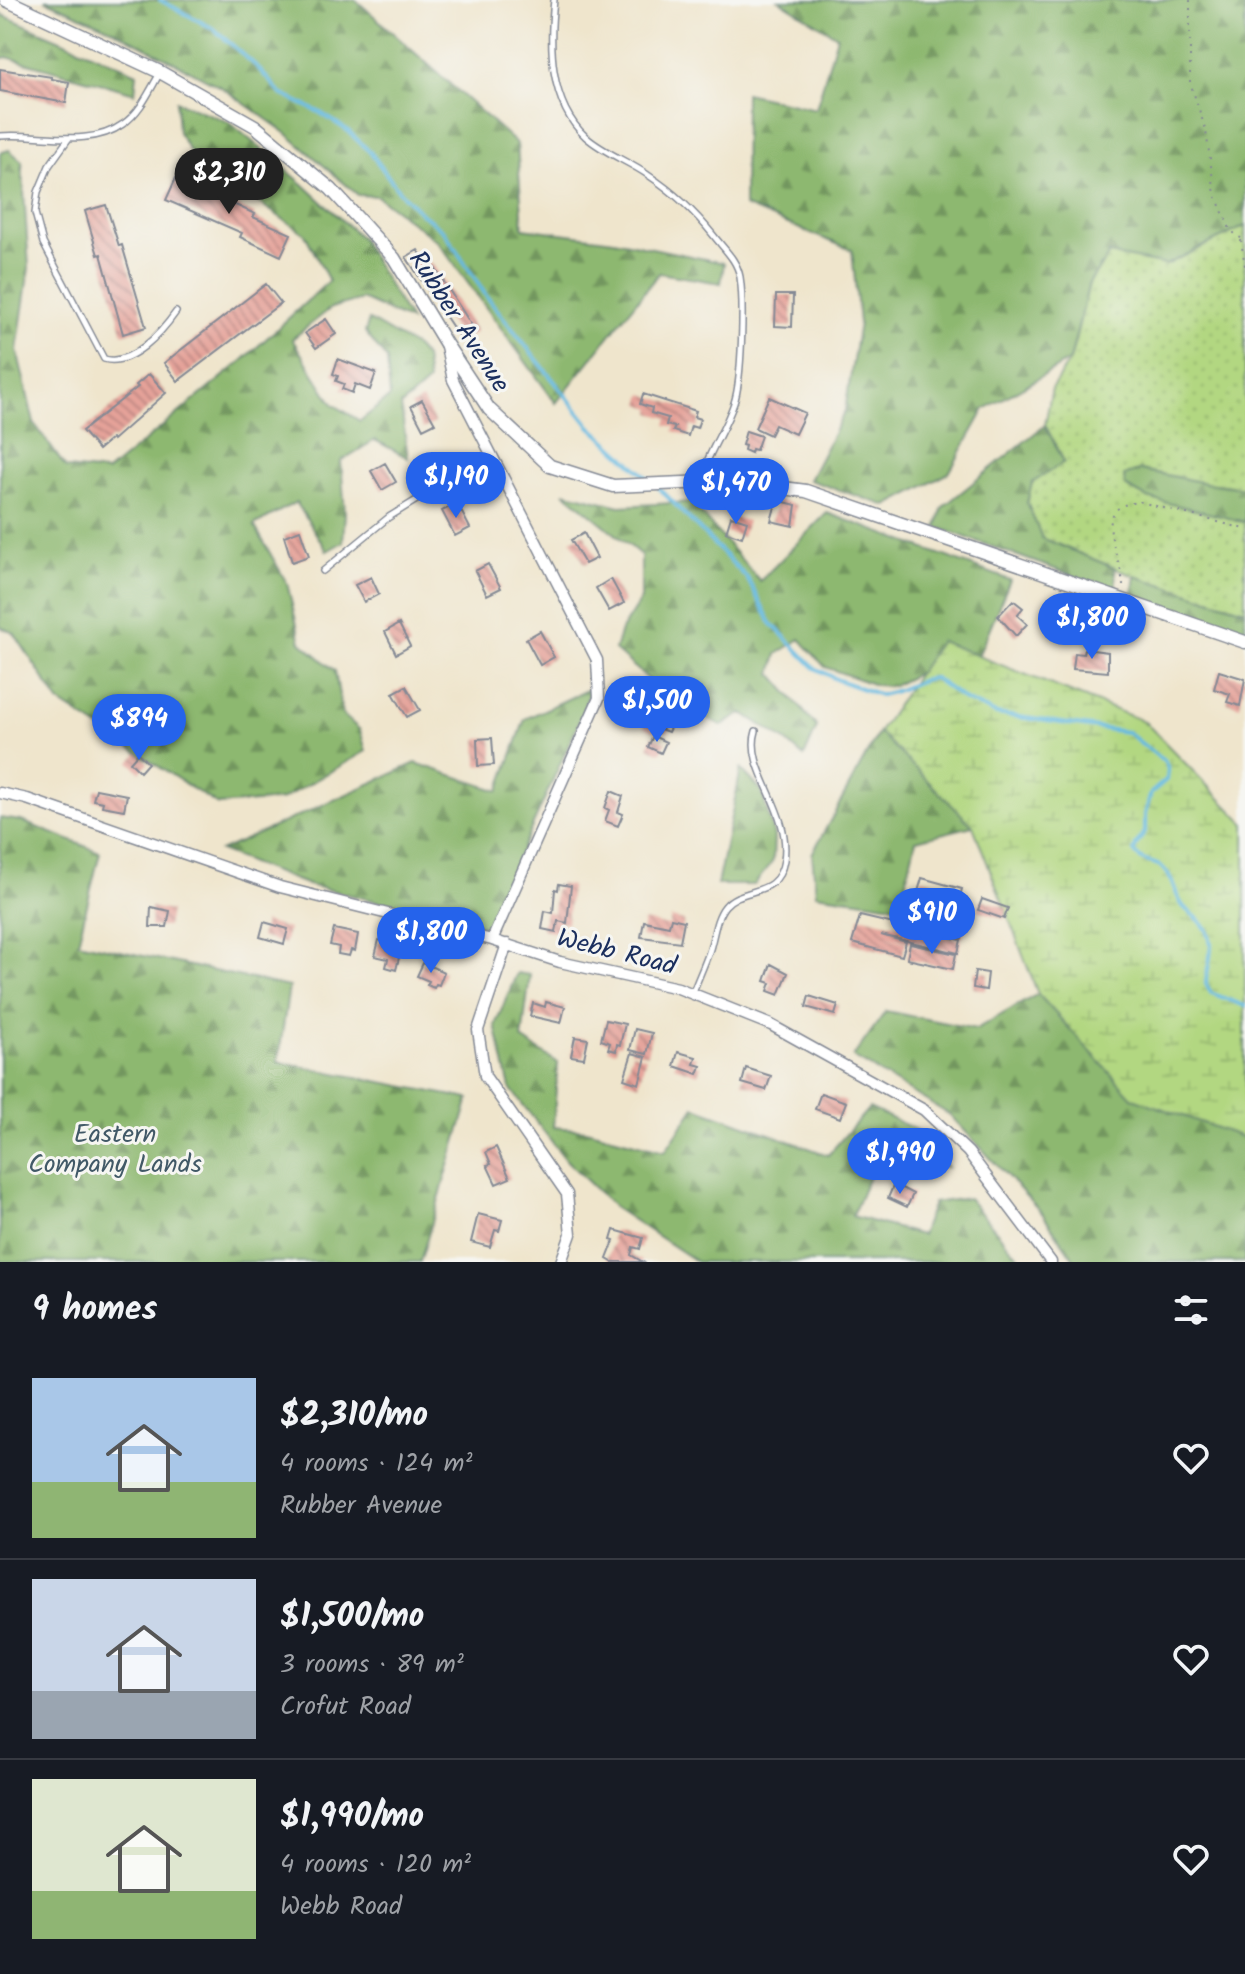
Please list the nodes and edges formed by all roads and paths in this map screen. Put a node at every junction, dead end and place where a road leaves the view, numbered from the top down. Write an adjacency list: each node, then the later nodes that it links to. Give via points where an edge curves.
1 (6, 0): 4 (street, Rubber Avenue)
2 (554, 0): 12 (lane, via 553,69 574,124 598,147 647,174 696,213 738,268 738,387)
3 (1190, 0): 7 (path, via 1192,91 1206,131 1218,202 1230,229)
4 (160, 72): 6 (lane, via 123,124 97,135); 10 (street, Rubber Avenue, via 255,126 331,189 394,258)
5 (0, 136): 6 (lane)
6 (69, 138): 9 (lane, via 49,166 35,213 43,243 104,359 131,355 164,329)
7 (1243, 239): 8 (path)
8 (1245, 266)
9 (176, 312)
10 (446, 344): 11 (street, via 453,380); 12 (street, Rubber Avenue, via 489,409 550,466 613,486)
11 (491, 455): 14 (lane, via 389,517); 19 (street, via 597,660 599,698)
12 (700, 482): 15 (street, Rubber Avenue, via 806,491)
13 (1245, 529): 15 (path, via 1125,502 1110,521 1123,580)
14 (323, 571)
15 (1121, 600): 16 (street, Rubber Avenue)
16 (1245, 642)
17 (756, 731): 21 (lane, via 752,750 781,815 784,858 779,875 767,888 737,897 722,910)
18 (0, 793): 19 (street, Webb Road, via 280,887)
19 (492, 940): 20 (street, Webb Road)
20 (507, 944): 21 (street, Webb Road); 22 (street, via 478,1030 485,1076 567,1194 571,1234)
21 (693, 993): 23 (street, Webb Road, via 771,1025 924,1110 968,1152)
22 (561, 1262)
23 (1051, 1262)

